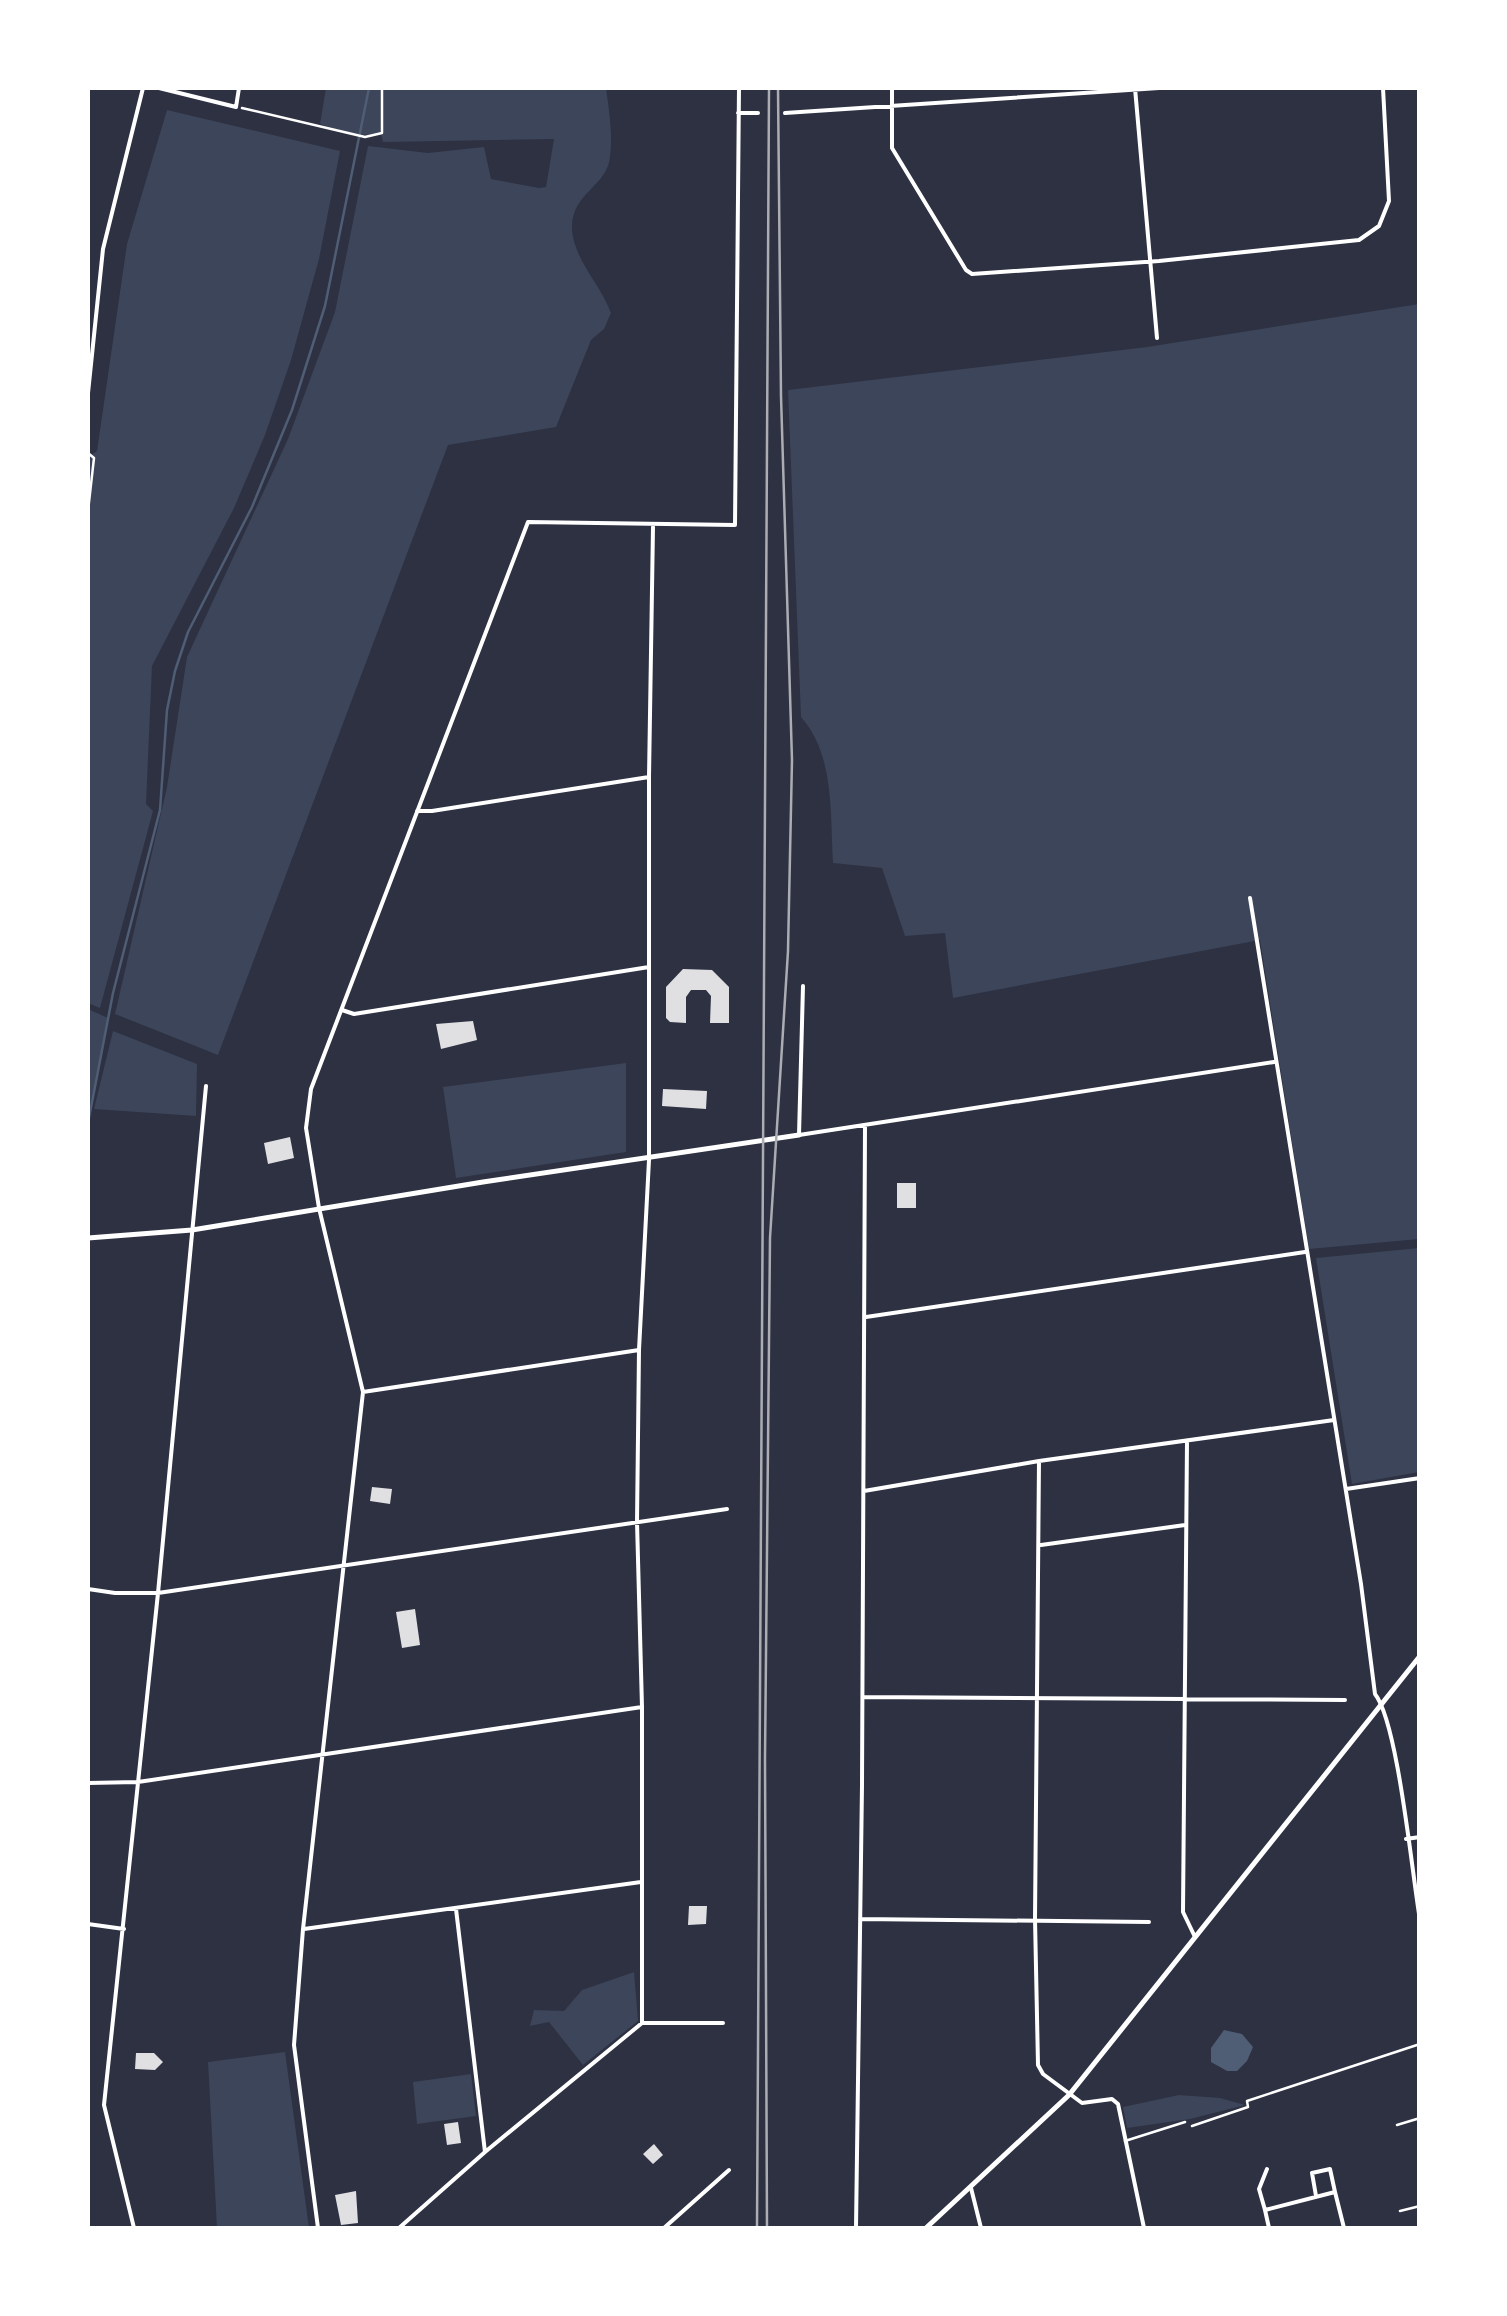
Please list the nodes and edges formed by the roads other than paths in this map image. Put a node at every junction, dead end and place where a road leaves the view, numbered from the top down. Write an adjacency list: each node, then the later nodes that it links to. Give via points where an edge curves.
1 (143, 88): 15 (street, via 103,250)
2 (159, 88): 3 (street, via 236,107)
3 (240, 88)
4 (739, 88): 12 (street)
5 (892, 88): 9 (street)
6 (1135, 88): 7 (street); 9 (street); 13 (street)
7 (1159, 88)
8 (1383, 88): 13 (street, via 1389,201 1372,233 1350,243)
9 (892, 106): 11 (street); 13 (street, via 892,148 969,272)
10 (758, 113): 12 (street)
11 (785, 113)
12 (738, 114): 16 (street, via 735,525)
13 (1150, 261): 14 (street)
14 (1157, 338)
15 (88, 393)
16 (654, 525): 17 (street); 18 (street, via 528,522)
17 (648, 777): 18 (street); 20 (street)
18 (417, 811): 22 (street)
19 (1250, 898): 23 (street)
20 (648, 967): 22 (street, via 354,1014); 27 (street)
21 (804, 986): 26 (street)
22 (342, 1010): 28 (street, via 306,1108)
23 (1275, 1062): 25 (street); 31 (street)
24 (206, 1086): 29 (street)
25 (865, 1124): 26 (street); 32 (street)
26 (799, 1135): 27 (street)
27 (649, 1160): 28 (street); 33 (street)
28 (319, 1208): 29 (street); 34 (street)
29 (192, 1230): 30 (street); 47 (street)
30 (88, 1238)
31 (1305, 1252): 32 (street); 35 (street)
32 (866, 1317): 40 (street)
33 (639, 1350): 34 (street); 42 (street)
34 (362, 1392): 45 (street)
35 (1335, 1420): 36 (street); 39 (street)
36 (1187, 1442): 37 (street); 43 (street)
37 (1039, 1462): 40 (street); 44 (street)
38 (1420, 1478): 39 (street)
39 (1346, 1490): 53 (street, via 1375,1694)
40 (864, 1491): 49 (street)
41 (727, 1509): 42 (street)
42 (637, 1522): 45 (street); 54 (street)
43 (1185, 1524): 44 (street); 51 (street)
44 (1040, 1546): 50 (street)
45 (342, 1566): 47 (street); 55 (street)
46 (88, 1589): 47 (street)
47 (158, 1593): 56 (street)
48 (1420, 1656): 53 (street)
49 (863, 1697): 50 (street); 62 (street)
50 (1036, 1699): 51 (street); 63 (street)
51 (1187, 1700): 52 (street); 69 (street, via 1183,1912)
52 (1345, 1700)
53 (1382, 1703): 59 (street); 69 (street)
54 (642, 1707): 55 (street); 60 (street)
55 (323, 1753): 56 (street); 68 (street)
56 (138, 1782): 57 (street); 67 (street)
57 (88, 1783)
58 (1420, 1837): 59 (street)
59 (1406, 1840): 64 (street)
60 (641, 1882): 61 (street); 70 (street)
61 (456, 1909): 68 (street); 77 (street)
62 (860, 1919): 63 (street); 91 (street)
63 (1035, 1919): 65 (street); 72 (street, via 1038,2065)
64 (1420, 1920)
65 (1149, 1922)
66 (88, 1924): 67 (street)
67 (124, 1929): 87 (street, via 104,2105)
68 (303, 1929): 88 (street, via 294,2045)
69 (1196, 1937): 72 (street)
70 (642, 2022): 71 (street); 77 (street)
71 (723, 2024)
72 (1069, 2095): 76 (street, via 1082,2104 1112,2099); 80 (street)
73 (1420, 2118): 75 (lane)
74 (1185, 2122): 76 (lane)
75 (1398, 2126)
76 (1125, 2140): 94 (street)
77 (485, 2152): 86 (street)
78 (1267, 2169): 84 (street, via 1259,2189)
79 (729, 2170): 90 (street)
80 (972, 2188): 92 (street); 93 (street)
81 (1335, 2192): 82 (street); 82 (street, via 1330,2169 1312,2173); 96 (street)
82 (1316, 2197): 84 (street)
83 (1420, 2206): 85 (lane)
84 (1265, 2210): 95 (street)
85 (1400, 2211)
86 (407, 2226): 89 (street)
87 (134, 2228)
88 (318, 2228)
89 (399, 2228)
90 (664, 2228)
91 (856, 2228)
92 (926, 2228)
93 (981, 2228)
94 (1144, 2228)
95 (1269, 2228)
96 (1344, 2228)

